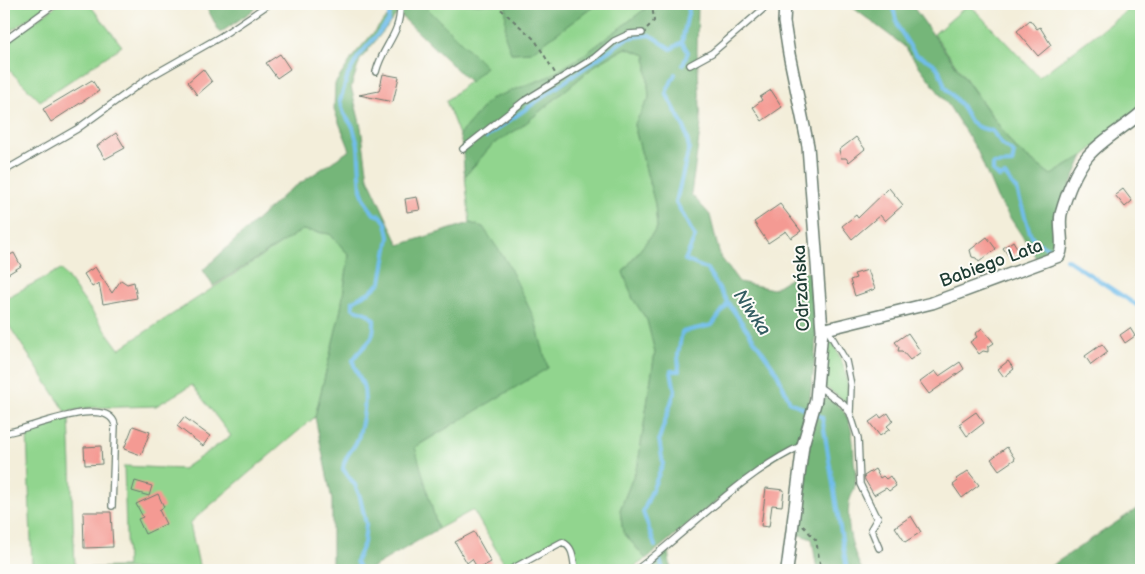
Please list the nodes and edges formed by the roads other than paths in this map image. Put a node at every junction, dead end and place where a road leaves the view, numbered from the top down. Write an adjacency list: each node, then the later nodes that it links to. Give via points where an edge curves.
1 (55, 4): 7 (lane)
2 (269, 4): 12 (lane, via 220,37 148,78 77,129)
3 (400, 4): 9 (lane, via 401,20 379,58)
4 (769, 4): 8 (lane, via 712,53)
5 (785, 4): 13 (street, Odrzańska, via 784,22 812,176)
6 (642, 33): 11 (lane, via 614,41 594,58 524,101)
7 (4, 41)
8 (690, 65)
9 (376, 72)
10 (1141, 113): 13 (street, Babiego Lata, via 1094,150 1081,166 1062,211 1059,232 1061,259 932,303)
11 (463, 149)
12 (4, 171)
13 (825, 330): 14 (street, Odrzańska); 15 (lane, via 846,361 851,385)
14 (818, 386): 15 (lane); 17 (street, Odrzańska, via 811,424)
15 (850, 413): 19 (lane, via 858,438 860,484 878,517 871,529)
16 (4, 433): 18 (lane, via 84,412 108,413 115,425)
17 (803, 445): 22 (lane, via 748,480); 23 (street, Odrzańska)
18 (112, 506)
19 (879, 548)
20 (510, 570): 21 (lane, via 562,542 572,550)
21 (575, 570)
22 (636, 570)
23 (786, 570)

